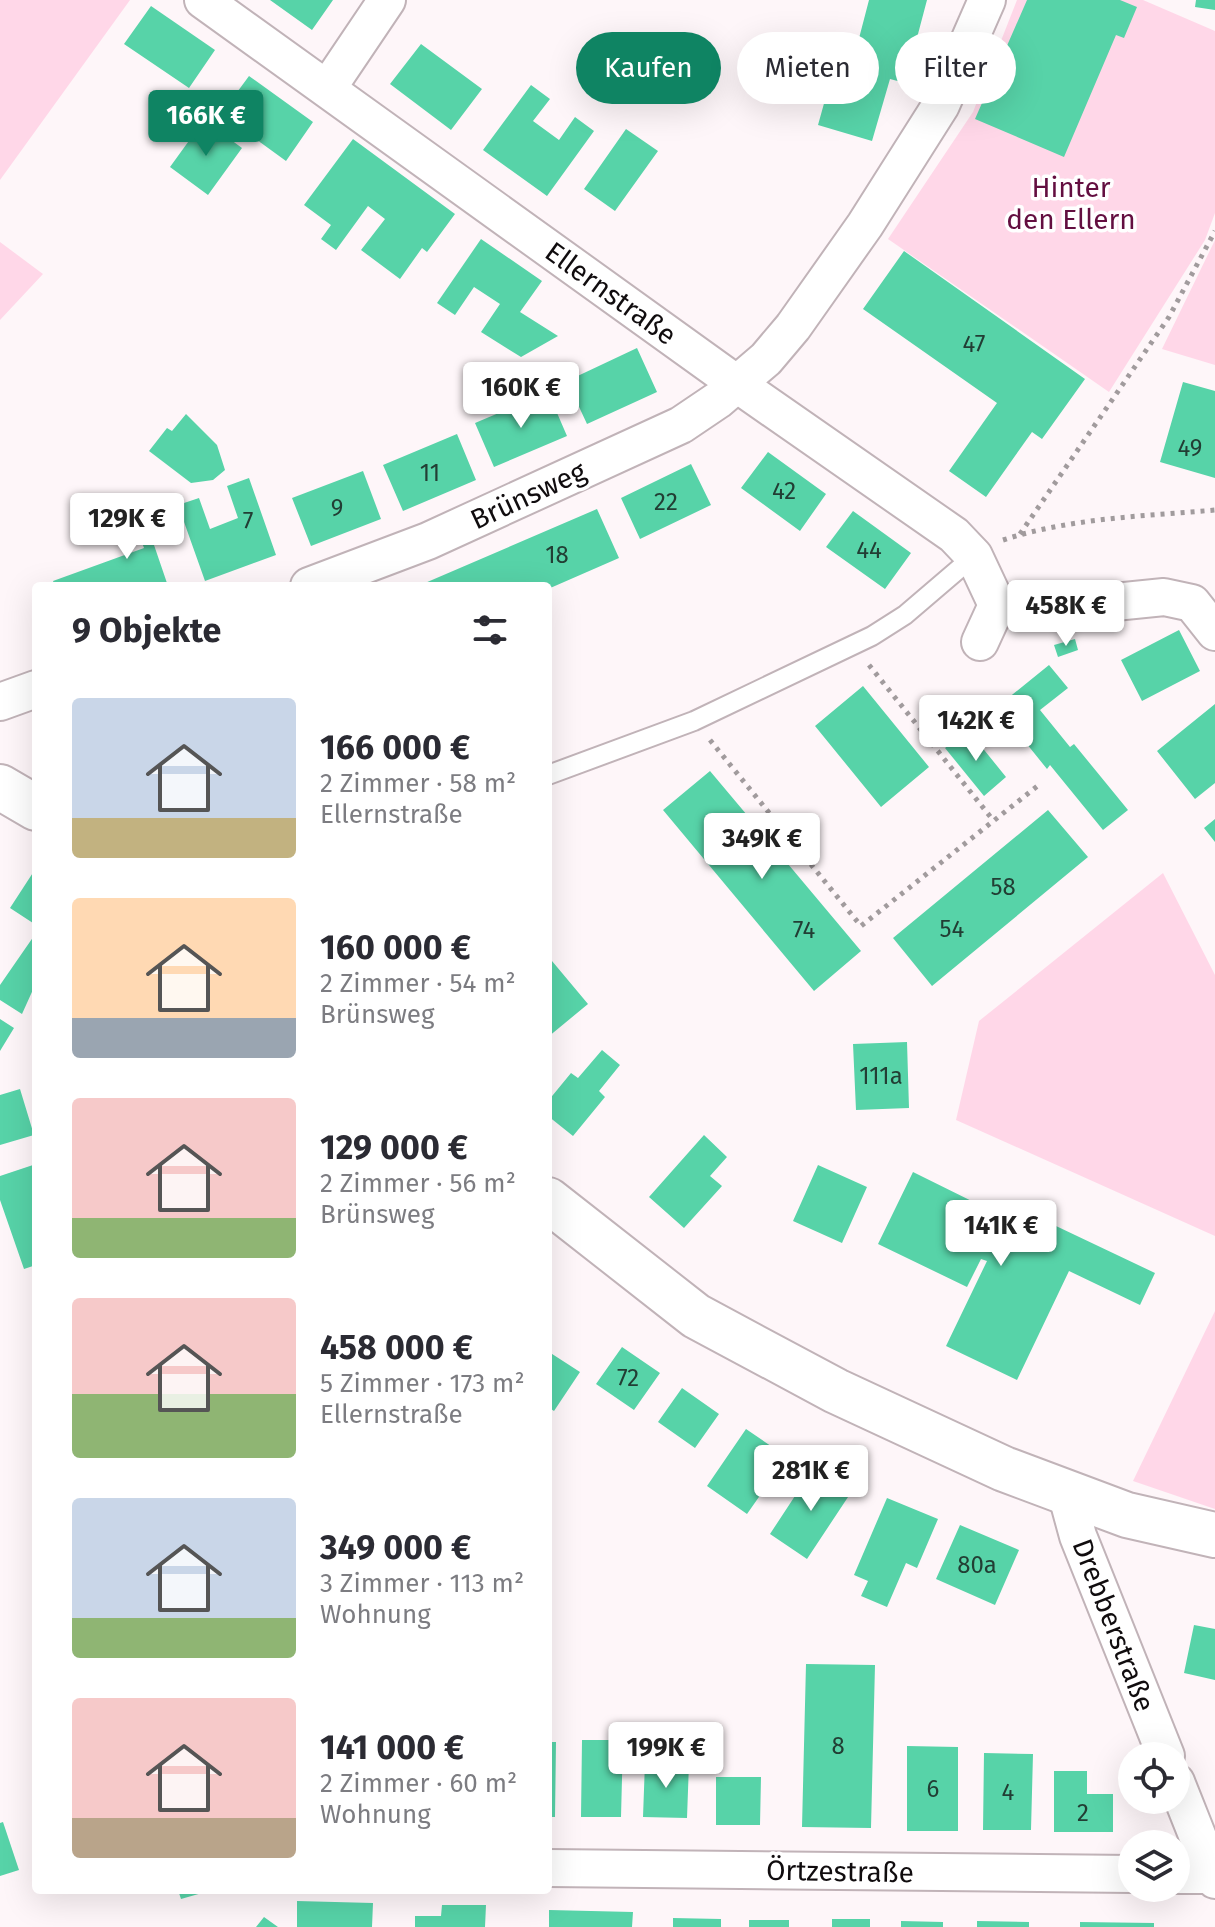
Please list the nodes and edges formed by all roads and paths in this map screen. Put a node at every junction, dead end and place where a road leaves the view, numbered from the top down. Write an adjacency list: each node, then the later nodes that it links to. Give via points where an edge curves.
1 (203, 0): 4 (street, Ellernstraße)
2 (387, 0): 4 (street)
3 (987, 0): 6 (street, via 941,105 865,225 793,327)
4 (327, 89): 6 (street, Ellernstraße)
5 (1215, 231): 8 (path, via 1169,317)
6 (737, 384): 9 (street, Ellernstraße, via 954,535); 10 (street, Brünsweg, via 681,425 428,541)
7 (1215, 510): 8 (path)
8 (1020, 534): 9 (path)
9 (974, 556): 11 (street, Ellernstraße); 14 (lane, via 905,615)
10 (320, 582)
11 (997, 605): 12 (street, via 1026,611 1164,597 1192,603); 13 (street)
12 (1215, 632)
13 (980, 642)
14 (853, 645): 17 (lane); 22 (path)
15 (32, 690): 16 (street)
16 (0, 702)
17 (694, 721): 18 (lane); 22 (path, via 861,926)
18 (552, 774)
19 (1040, 784): 22 (path)
20 (0, 787): 21 (main road)
21 (32, 806)
22 (993, 820)
23 (552, 1203): 24 (main road, via 696,1316 836,1391)
24 (1066, 1492): 25 (main road, via 1127,1515); 26 (street, Drebberstraße, via 1078,1536)
25 (1215, 1535)
26 (1160, 1742)
27 (1189, 1814): 31 (street)
28 (552, 1868): 29 (street, Örtzestraße)
29 (1118, 1874)
30 (1190, 1876): 31 (street)
31 (1214, 1878)

